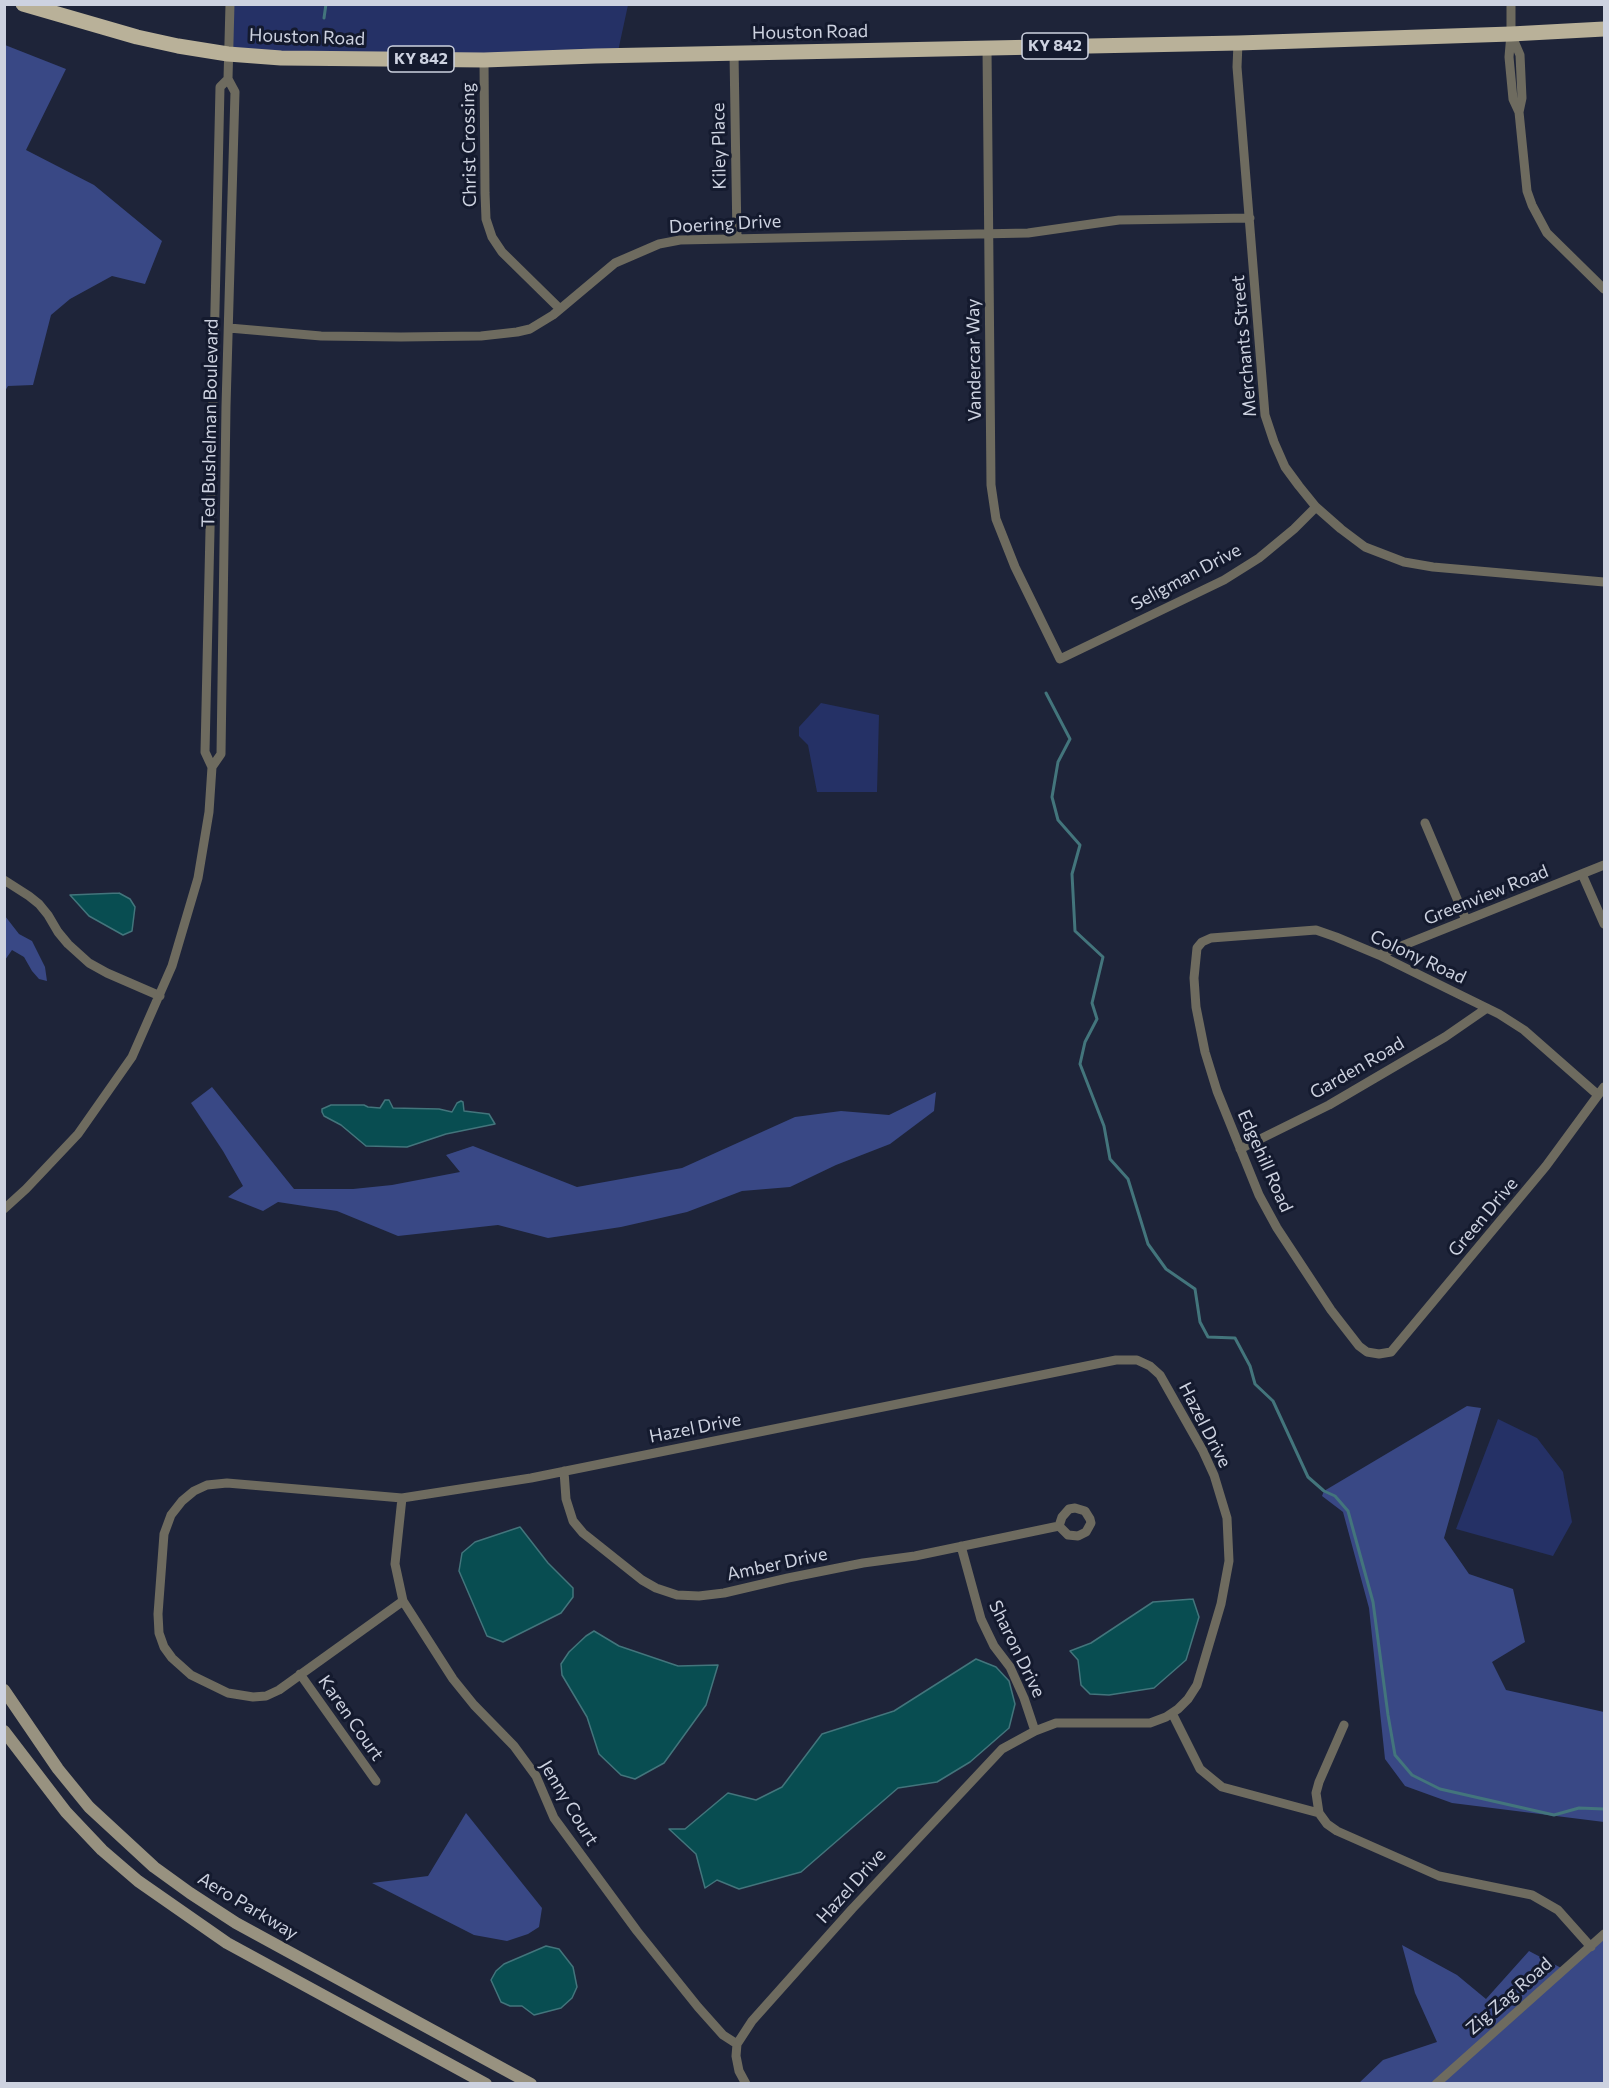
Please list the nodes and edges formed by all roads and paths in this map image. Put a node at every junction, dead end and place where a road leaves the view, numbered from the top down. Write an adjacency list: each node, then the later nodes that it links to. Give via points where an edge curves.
1 (23, 4): 9 (main road, Houston Road / KY 842, via 137,37)
2 (230, 4): 9 (street, Ted Bushelman Boulevard)
3 (1511, 4): 5 (street)
4 (1605, 29): 5 (main road, Houston Road / KY 842)
5 (1511, 34): 6 (main road, Houston Road / KY 842); 15 (street, via 1520,55 1519,112 1527,191 1547,233)
6 (1238, 43): 7 (main road, Houston Road / KY 842); 12 (street, Merchants Street)
7 (987, 48): 8 (main road, Houston Road / KY 842); 13 (street, Vandercar Way)
8 (734, 53): 10 (main road, Houston Road / KY 842); 14 (street, Kiley Place)
9 (228, 54): 10 (main road, Houston Road / KY 842); 11 (street, Ted Bushelman Boulevard)
10 (484, 60): 16 (street, Christ Crossing, via 486,219 502,252)
11 (228, 79): 17 (street, Ted Bushelman Boulevard, via 235,92); 21 (street, Ted Bushelman Boulevard, via 220,87 219,109 205,752)
12 (1250, 218): 13 (street, Doering Drive, via 1119,220 1044,232); 18 (street, Merchants Street, via 1265,415 1285,467)
13 (989, 233): 14 (street, Doering Drive); 20 (street, Vandercar Way, via 991,485 996,519)
14 (737, 239): 16 (street, Doering Drive, via 680,240 639,251 607,269)
15 (1605, 289)
16 (560, 309): 17 (street, Doering Drive, via 530,330 481,336 321,336)
17 (229, 328): 21 (street, Ted Bushelman Boulevard, via 221,754)
18 (1316, 507): 19 (street, Merchants Street, via 1365,547 1404,562); 20 (street, Seligman Drive, via 1259,558 1224,580)
19 (1605, 582)
20 (1060, 659)
21 (212, 767): 30 (street, Ted Bushelman Boulevard, via 198,878 182,938)
22 (1425, 823): 26 (street)
23 (1605, 865): 24 (street, Greenview Road)
24 (1582, 874): 26 (street, Greenview Road); 27 (street)
25 (4, 880): 30 (street, via 39,904 68,944 89,963)
26 (1466, 920): 29 (street, Greenview Road)
27 (1605, 924)
28 (1197, 948): 29 (street, Colony Road, via 1211,938 1316,930); 33 (street, Edgehill Road, via 1196,1007 1216,1091)
29 (1379, 955): 31 (street, Colony Road)
30 (160, 996): 34 (street, Ted Bushelman Boulevard, via 132,1057 98,1107 58,1156)
31 (1487, 1008): 32 (street, Colony Road, via 1524,1030); 33 (street, Garden Road, via 1329,1105)
32 (1601, 1091): 35 (street, Green Drive, via 1546,1166 1391,1352)
33 (1240, 1149): 35 (street, Edgehill Road, via 1277,1228 1331,1310 1359,1346)
34 (4, 1209)
35 (1376, 1354)
36 (564, 1471): 37 (street, Hazel Drive); 39 (street, Amber Drive, via 566,1499 573,1521 583,1533 642,1580 677,1594 724,1593); 43 (street, Hazel Drive, via 1104,1362 1137,1360 1160,1375 1203,1451 1227,1518 1229,1561 1221,1604 1197,1685)
37 (402, 1498): 40 (street, via 395,1564); 41 (street, Hazel Drive, via 227,1483 194,1491 171,1515 164,1534 158,1614 159,1633 171,1658 191,1675 240,1696 266,1695)
38 (1059, 1526): 39 (street, Amber Drive)
39 (961, 1546): 46 (street, Sharon Drive, via 981,1619 1010,1667)
40 (403, 1601): 41 (street, Hazel Drive); 51 (street, Jenny Court, via 453,1679 536,1776 554,1818 637,1931 698,2007 723,2035)
41 (300, 1674): 47 (street, Karen Court)
42 (4, 1690): 53 (main road, Aero Parkway, via 89,1807 154,1867 236,1923)
43 (1172, 1713): 46 (street, Hazel Drive, via 1150,1723 1056,1723); 48 (street, via 1200,1769 1222,1787)
44 (1344, 1725): 48 (street, via 1319,1782)
45 (4, 1731): 52 (main road, via 66,1812 138,1881 227,1943)
46 (1035, 1731): 51 (street, Hazel Drive, via 1002,1749 957,1795 752,2021)
47 (376, 1781)
48 (1319, 1813): 50 (street, via 1337,1832 1439,1876 1532,1895 1558,1910)
49 (1605, 1934): 50 (street, Zig Zag Road)
50 (1591, 1947): 55 (street, Zig Zag Road)
51 (737, 2044): 54 (street, via 739,2071)
52 (486, 2084)
53 (531, 2084)
54 (746, 2084)
55 (1436, 2084)

